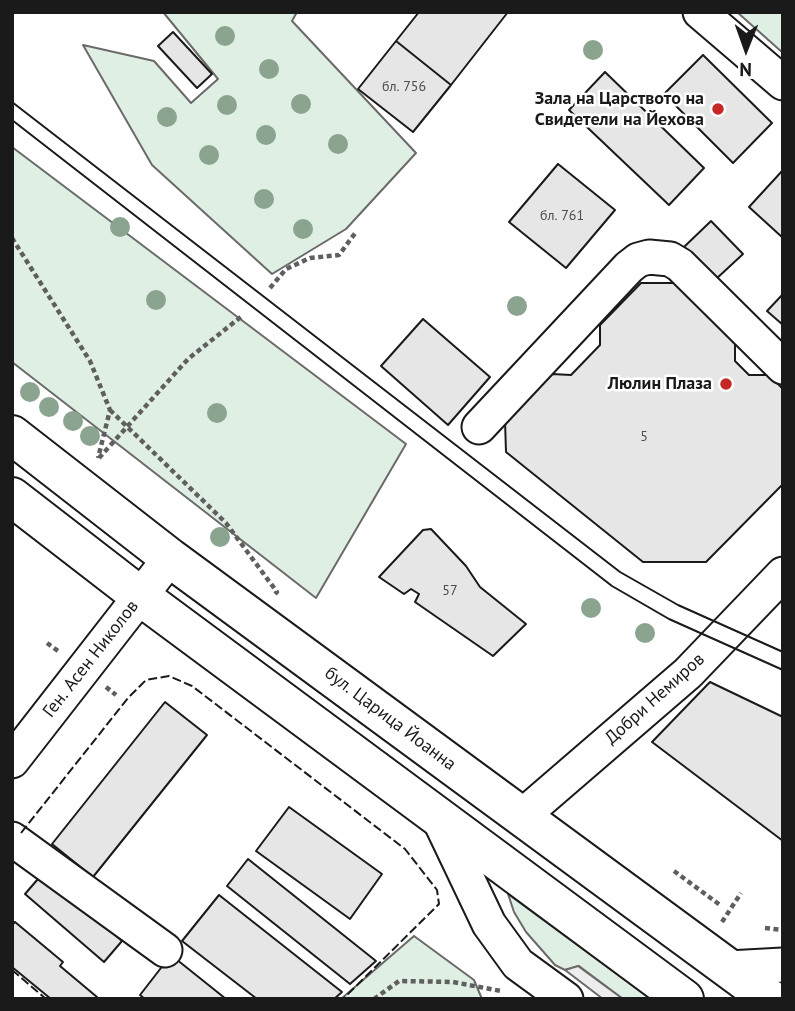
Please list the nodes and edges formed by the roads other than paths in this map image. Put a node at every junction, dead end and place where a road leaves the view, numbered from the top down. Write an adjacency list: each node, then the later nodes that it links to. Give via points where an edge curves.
1 (700, 12): 2 (street)
2 (783, 83)
3 (783, 367): 4 (street, via 680,265 649,257 629,267)
4 (479, 427)
5 (12, 435): 7 (main road, бул. Царица Йоанна)
6 (12, 497): 9 (main road)
7 (170, 558): 9 (street, Ген. Асен Николов); 12 (main road, бул. Царица Йоанна)
8 (783, 574): 12 (street, Добри Немиров, via 688,673)
9 (139, 596): 10 (street, Ген. Асен Николов); 11 (main road)
10 (17, 749)
11 (438, 817): 17 (street, via 489,923 519,964); 18 (main road)
12 (521, 817): 16 (main road, бул. Царица Йоанна)
13 (12, 839): 14 (street)
14 (165, 950)
15 (783, 965): 16 (street)
16 (729, 968): 19 (main road, бул. Царица Йоанна)
17 (566, 999)
18 (684, 999)
19 (770, 999)

